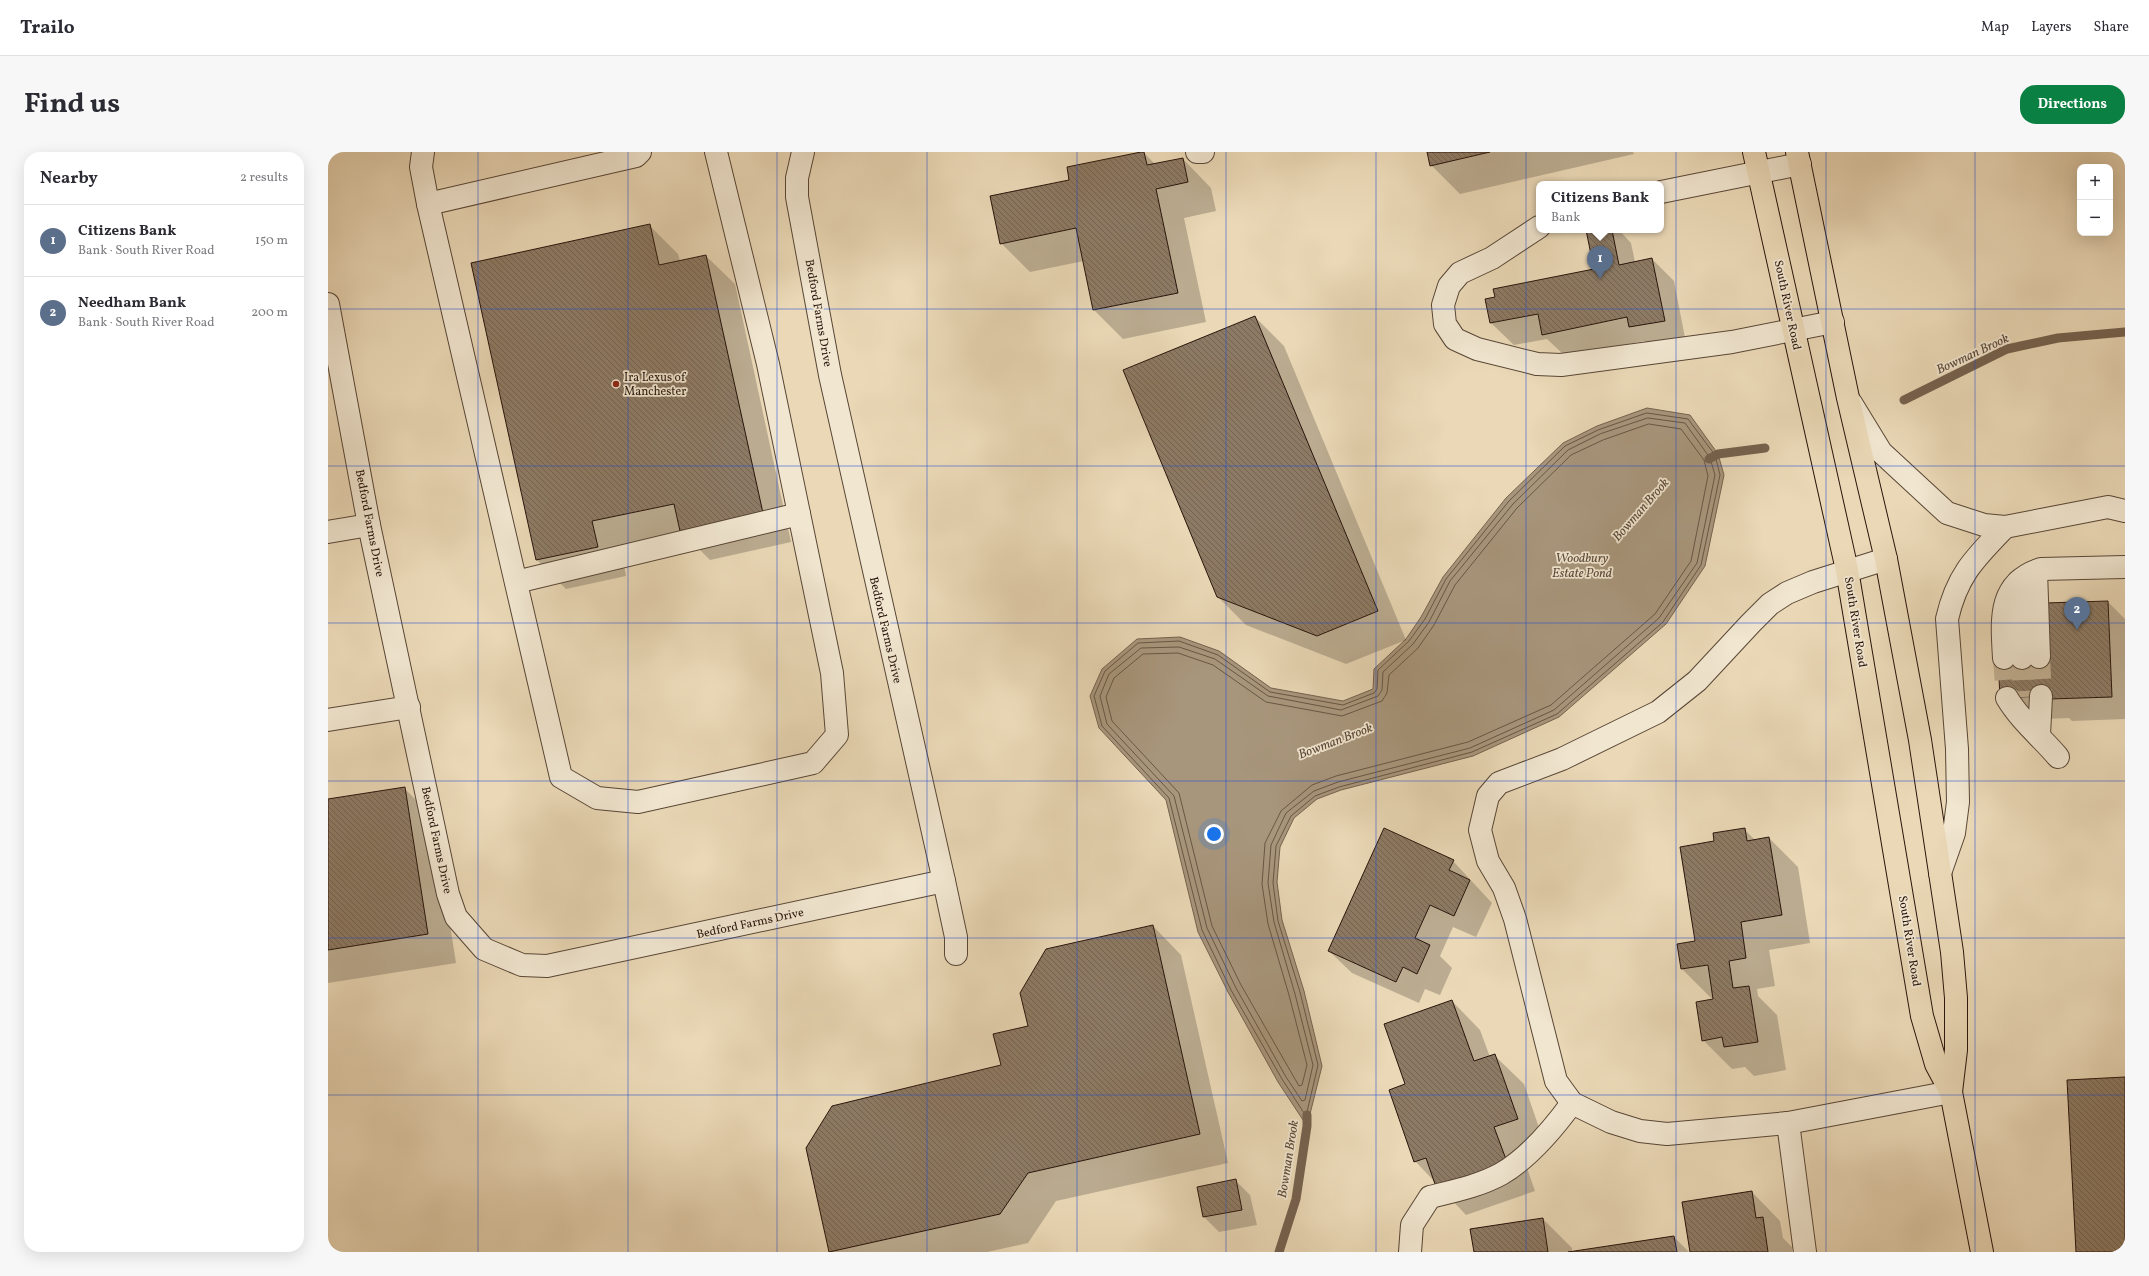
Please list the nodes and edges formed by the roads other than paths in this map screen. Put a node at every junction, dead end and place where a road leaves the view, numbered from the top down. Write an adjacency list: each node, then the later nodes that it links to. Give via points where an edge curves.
1 (423, 152): 10 (street, via 421,168)
2 (640, 152): 10 (street, via 636,156)
3 (716, 152): 17 (street, via 768,364)
4 (803, 152): 31 (street, Bedford Farms Drive, via 798,178 798,197 830,375)
5 (1197, 152): 6 (street)
6 (1203, 152)
7 (1798, 158): 8 (street); 13 (main road, South River Road)
8 (1757, 162): 9 (street); 14 (main road, South River Road)
9 (1664, 191)
10 (428, 204): 25 (street)
11 (1536, 229): 14 (street, via 1492,258 1460,273 1449,286 1443,305 1444,318 1455,339 1477,349 1537,364 1561,365 1732,342)
12 (328, 304): 18 (street, Bedford Farms Drive)
13 (1833, 322): 14 (street); 15 (main road, South River Road)
14 (1794, 330): 23 (main road, South River Road)
15 (1848, 398): 19 (street, via 1881,452 1934,503 1948,513 1964,519 1984,525); 21 (main road, South River Road)
16 (2125, 510): 19 (street, via 2103,508)
17 (799, 514): 25 (street); 25 (street, via 832,673 837,735 813,763 638,802 597,798 561,777)
18 (369, 525): 20 (street); 26 (street, Bedford Farms Drive)
19 (2005, 527): 30 (street, via 1972,561 1951,600 1947,619 1957,749 1958,802 1954,833)
20 (328, 532)
21 (1886, 559): 23 (street); 30 (main road, South River Road, via 1920,740)
22 (2125, 566): 24 (street, via 2054,568)
23 (1847, 570): 33 (main road, South River Road, via 1922,1016 1936,1064); 34 (street, via 1787,593 1770,604 1697,681 1658,712 1562,759 1499,783 1488,796 1480,830 1488,861 1504,888 1515,919 1556,1081)
24 (2027, 576): 24 (street, via 2022,658 2002,616 2004,606)
25 (516, 582)
26 (409, 707): 27 (street); 31 (street, Bedford Farms Drive, via 448,894 456,917 484,949 522,965 547,966)
27 (328, 720)
28 (2032, 728): 28 (street, via 2015,712 2024,697); 29 (street)
29 (2058, 757)
30 (1940, 873): 33 (main road, South River Road, via 1956,998 1956,1050)
31 (944, 881): 32 (street, via 956,937)
32 (956, 954)
33 (1951, 1092): 35 (street); 38 (main road, South River Road)
34 (1572, 1103): 35 (street, via 1611,1122 1640,1131 1667,1134); 36 (street, via 1540,1141 1501,1174 1470,1187 1430,1197 1412,1225)
35 (1788, 1123): 37 (street)
36 (1410, 1252)
37 (1805, 1252)
38 (1982, 1252)

